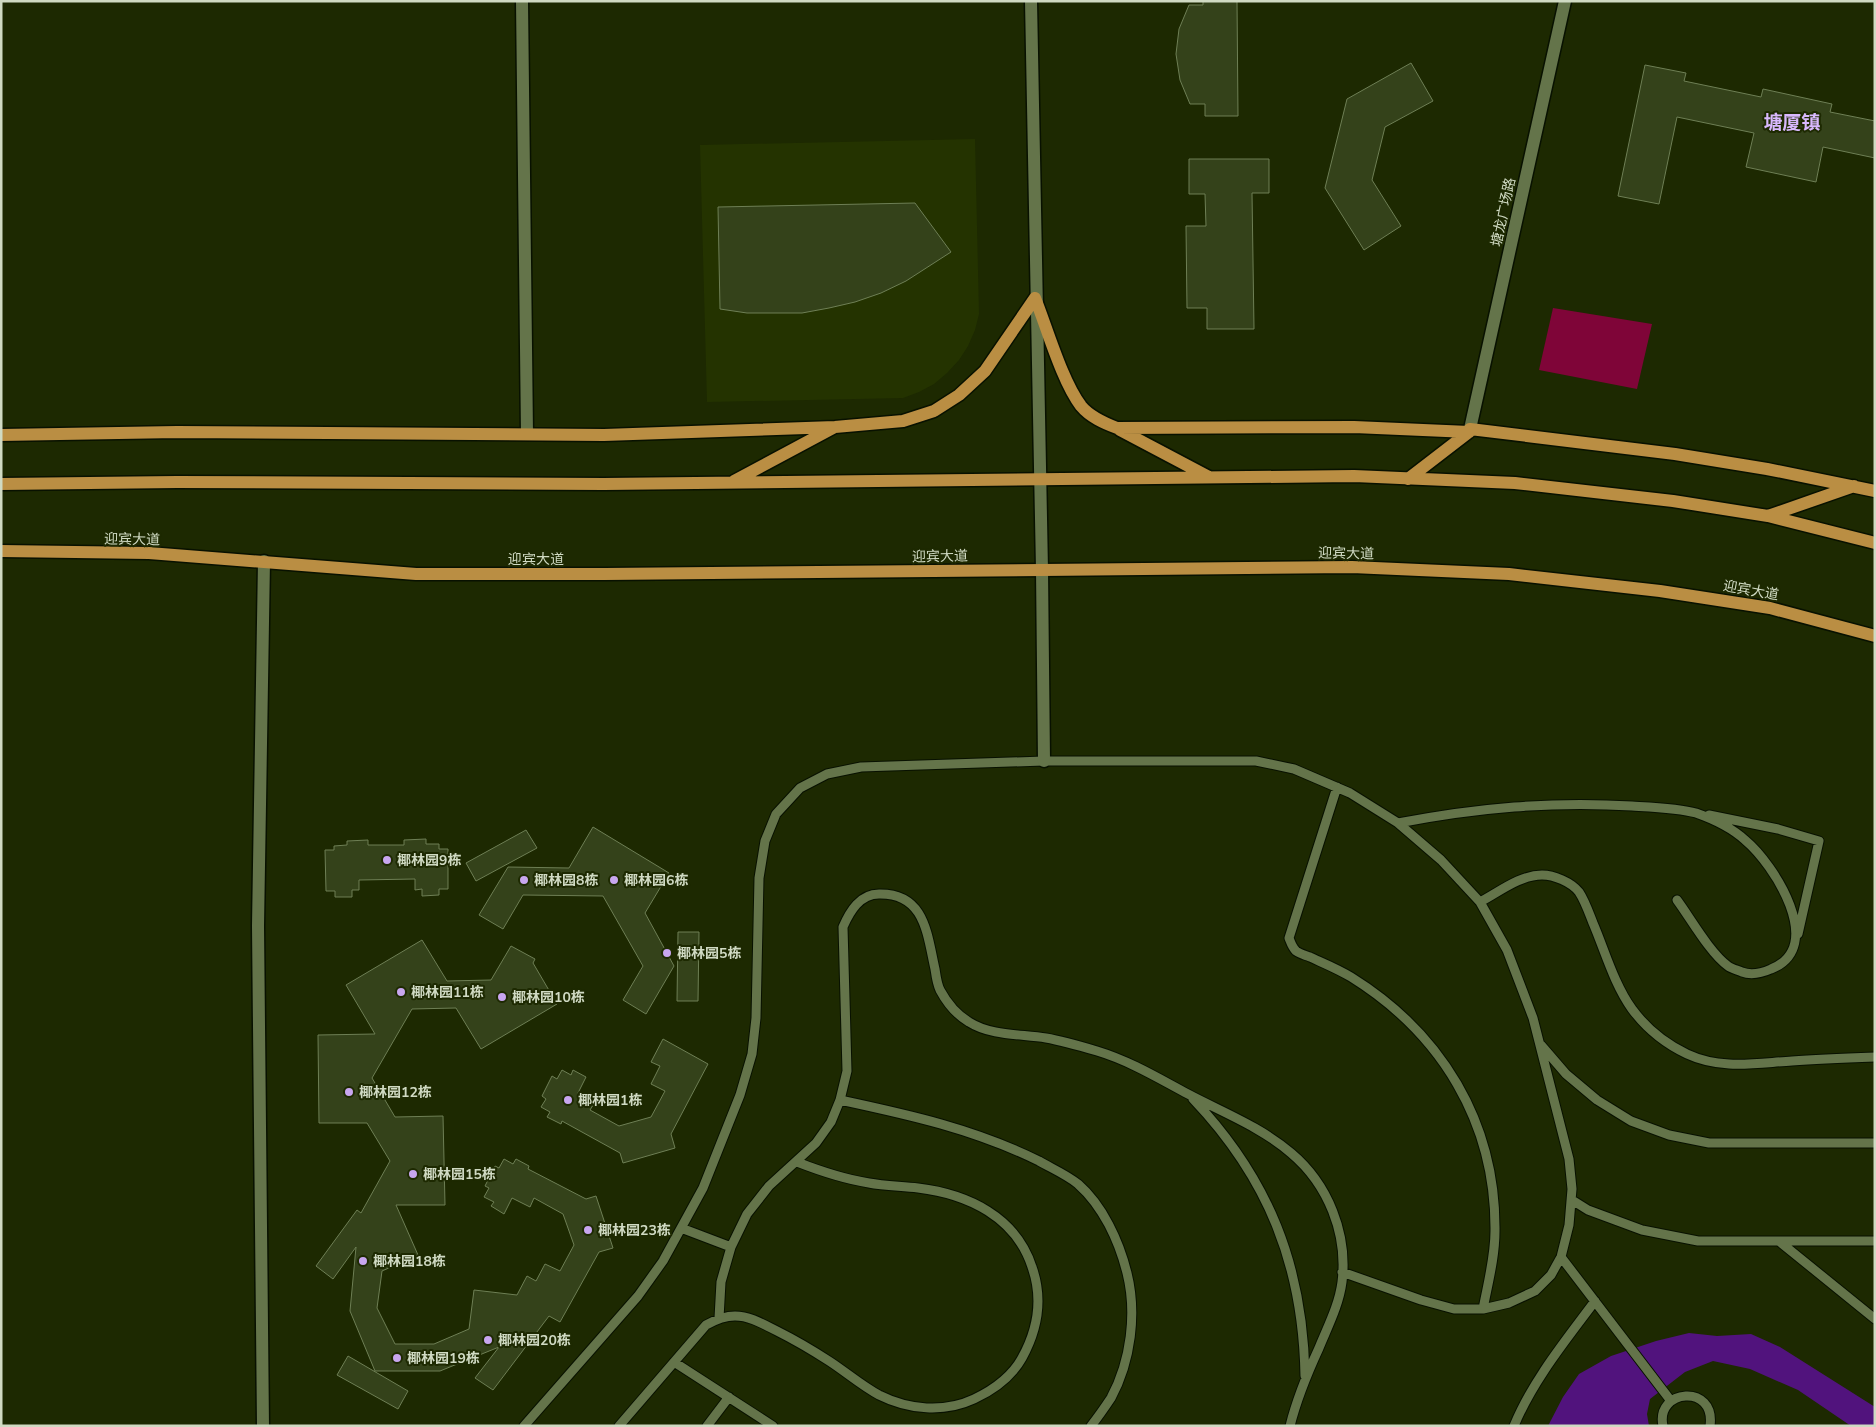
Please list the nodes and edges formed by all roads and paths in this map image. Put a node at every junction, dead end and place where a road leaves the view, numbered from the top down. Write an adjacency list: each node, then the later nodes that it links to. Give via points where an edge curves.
1 (522, 1): 8 (street)
2 (1031, 1): 4 (street)
3 (1565, 1): 7 (street, 塘龙广场路)
4 (1035, 298): 5 (main road, via 984,371 959,395 934,411 903,421); 6 (main road, via 1066,378 1081,406 1100,422); 12 (street)
5 (835, 427): 8 (main road); 13 (main road)
6 (1117, 428): 7 (main road, via 1354,427); 10 (main road)
7 (1470, 431): 11 (main road); 15 (main road, via 1675,454)
8 (527, 434): 9 (main road, via 176,432)
9 (1, 435)
10 (1211, 478): 11 (main road, via 1354,476); 12 (main road)
11 (1408, 479): 17 (main road, via 1525,484)
12 (1040, 480): 13 (main road); 21 (street)
13 (732, 482): 14 (main road)
14 (1, 484)
15 (1854, 486): 16 (main road); 17 (main road)
16 (1875, 491)
17 (1768, 516): 18 (main road)
18 (1875, 542)
19 (1, 552): 20 (main road, 迎宾大道, via 149,553)
20 (264, 561): 21 (main road, 迎宾大道, via 416,574); 51 (street, via 258,926)
21 (1042, 570): 22 (main road, 迎宾大道, via 1352,567 1509,574 1660,590 1770,608); 23 (street)
22 (1875, 636)
23 (1044, 761): 24 (lane, via 1256,761 1294,769); 37 (lane, via 853,769 827,774 800,788 776,814 765,841 759,878 756,1018 752,1054 740,1095 703,1188)
24 (1337, 787): 26 (lane); 44 (lane, via 1289,938 1298,953 1342,972 1376,992 1433,1047 1456,1080 1486,1153 1493,1192 1495,1231)
25 (1694, 812): 26 (lane, via 1645,806 1546,804 1457,812); 29 (lane, via 1721,823 1745,839 1765,860 1781,884 1792,911); 29 (lane, via 1745,821 1820,841)
26 (1398, 822): 28 (lane, via 1441,860)
27 (1677, 900): 29 (lane, via 1717,955 1729,967 1745,973 1762,973 1778,967 1790,955)
28 (1480, 902): 30 (lane, via 1507,950); 31 (lane, via 1523,878 1543,875 1562,879 1578,891 1588,908 1620,987 1632,1008 1667,1043 1688,1055 1736,1066)
29 (1797, 939)
30 (1540, 1043): 34 (lane, via 1566,1074 1596,1100 1632,1121 1669,1135 1709,1143); 36 (lane, via 1569,1159)
31 (1875, 1058)
32 (1188, 1094): 33 (lane, via 1154,1074 1105,1053 1046,1038 992,1032 970,1023 952,1008 939,988 925,926 918,911 907,900 892,894 875,894 860,900 849,912 843,927 847,1071); 42 (lane, via 1257,1130 1290,1152 1311,1173 1327,1197 1338,1224 1343,1253); 48 (lane, via 1234,1147 1269,1208 1282,1240 1298,1300)
33 (840, 1100): 35 (lane, via 831,1122); 56 (lane, via 930,1119 992,1139 1078,1184 1103,1214 1123,1258 1130,1286 1132,1324 1125,1362 1111,1398)
34 (1875, 1143)
35 (797, 1162): 40 (lane, via 769,1186 747,1214); 45 (lane, via 869,1184 917,1188 963,1198 1002,1220 1029,1256 1036,1278 1039,1300 1030,1344 1004,1380 986,1393 966,1403 944,1408 921,1408 899,1404 878,1395 796,1341 749,1318)
36 (1572, 1200): 39 (lane, via 1588,1210 1642,1230 1698,1241); 41 (lane)
37 (681, 1228): 40 (lane); 52 (lane, via 638,1296)
38 (1875, 1241): 39 (lane)
39 (1780, 1242): 46 (lane)
40 (730, 1247): 45 (lane, via 721,1282)
41 (1562, 1256): 43 (lane); 44 (lane, via 1535,1291 1509,1303)
42 (1342, 1272): 44 (lane, via 1454,1309); 48 (lane, via 1336,1310)
43 (1595, 1300): 50 (lane); 58 (lane, via 1546,1369)
44 (1483, 1309)
45 (719, 1318): 47 (lane, via 706,1325)
46 (1875, 1319)
47 (674, 1362): 49 (lane); 53 (lane)
48 (1305, 1379): 57 (lane)
49 (729, 1397): 54 (lane); 55 (lane)
50 (1671, 1401): 59 (lane, via 1663,1412); 60 (lane, via 1685,1395 1703,1401 1712,1417)
51 (263, 1426)
52 (524, 1426)
53 (619, 1426)
54 (707, 1426)
55 (773, 1426)
56 (1091, 1426)
57 (1290, 1426)
58 (1514, 1426)
59 (1663, 1426)
60 (1710, 1426)

